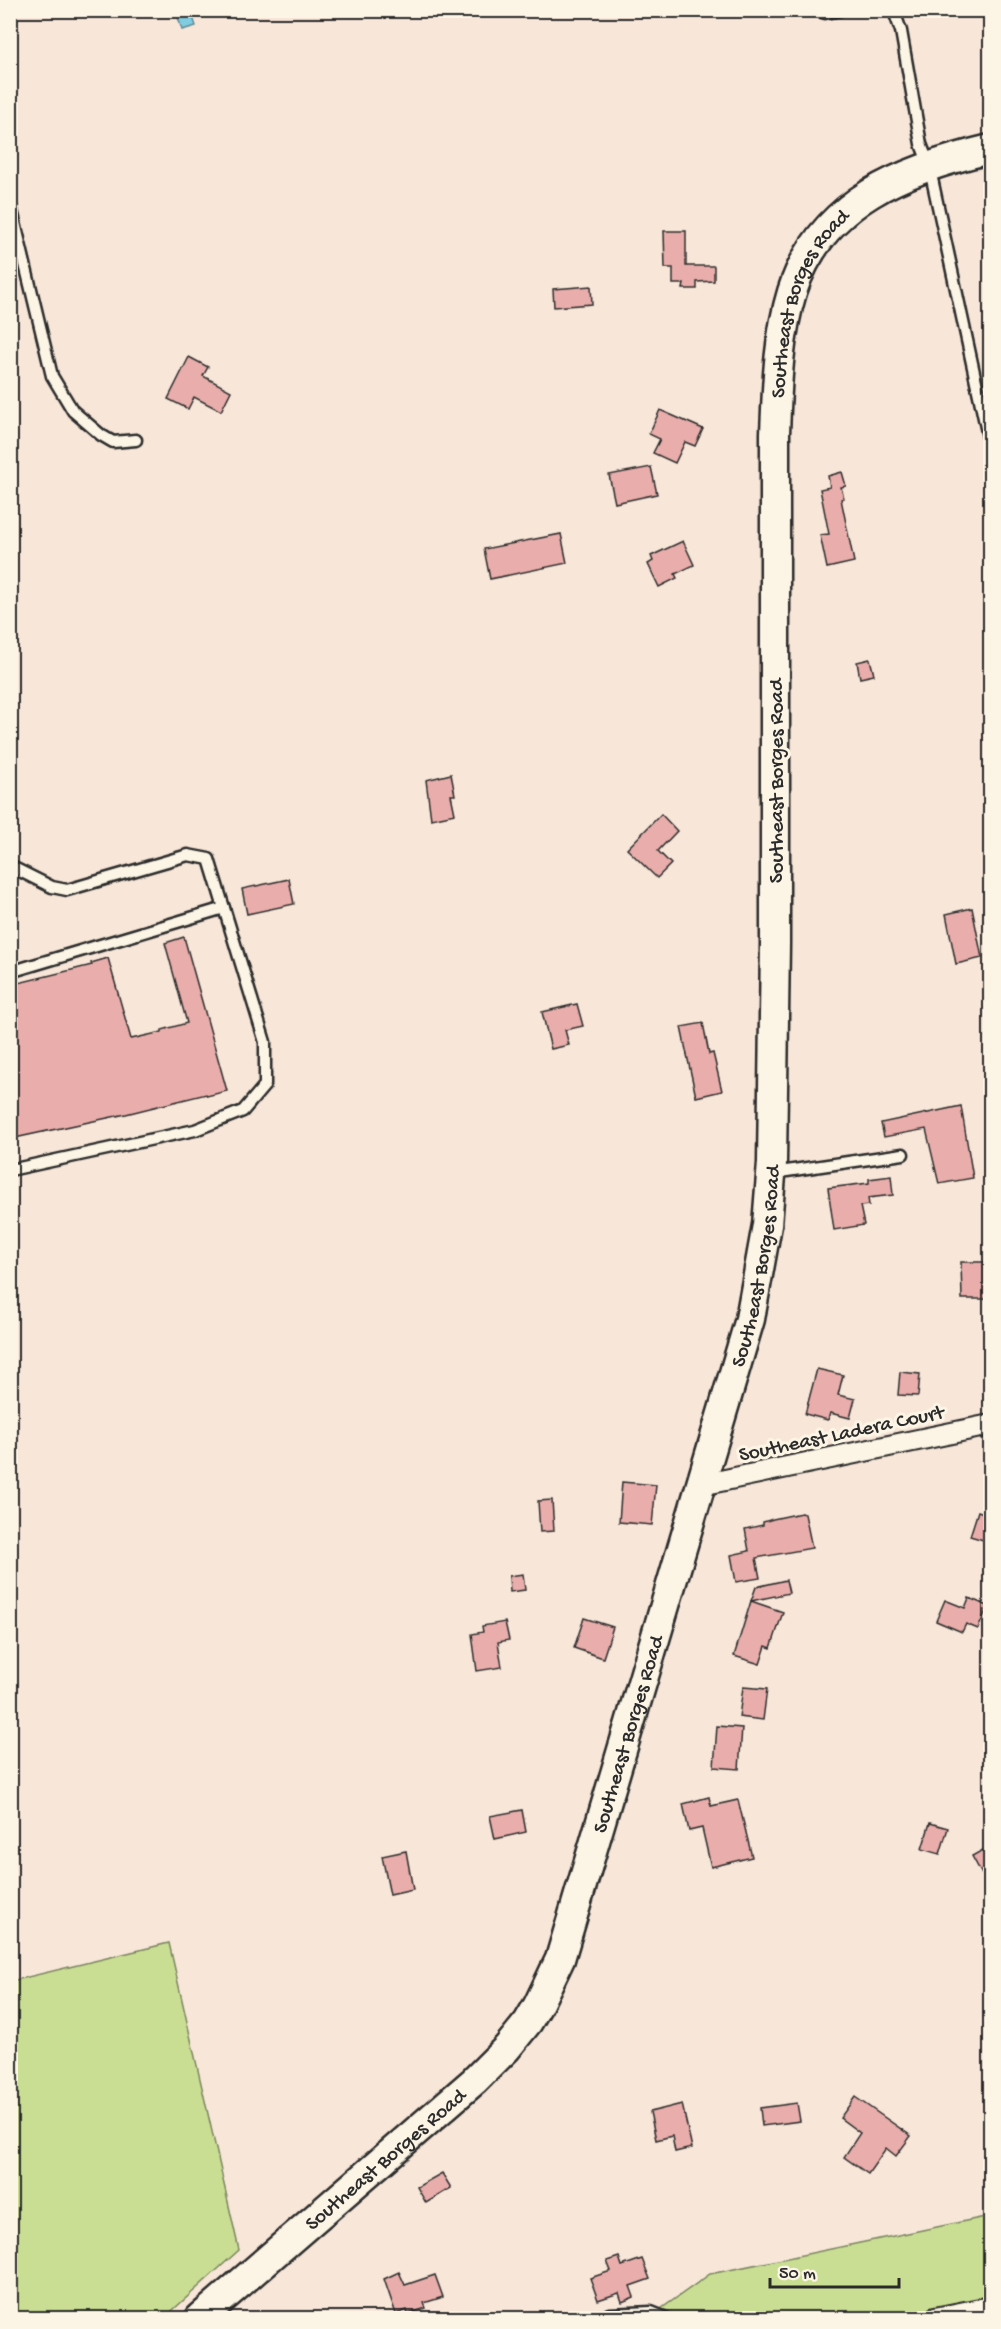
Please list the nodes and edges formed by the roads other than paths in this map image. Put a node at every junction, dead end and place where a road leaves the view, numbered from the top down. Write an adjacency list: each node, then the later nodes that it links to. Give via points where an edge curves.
1 (816, 10): 2 (lane)
2 (841, 10)
3 (890, 10): 5 (lane, via 901,31 921,144)
4 (990, 149): 5 (street, Southeast Borges Road)
5 (929, 165): 8 (lane); 14 (street, Southeast Borges Road, via 888,182 837,219 816,244 800,274 783,332 775,434)
6 (10, 202): 7 (lane, via 52,376 73,411 101,435 113,442)
7 (136, 440)
8 (990, 446)
9 (10, 866): 10 (lane, via 52,887 67,890 188,855 209,859)
10 (224, 908): 11 (lane); 13 (lane, via 265,1042 265,1085 243,1111 195,1130)
11 (10, 972)
12 (903, 1154): 14 (lane)
13 (10, 1170)
14 (771, 1174): 16 (street, Southeast Borges Road, via 767,1225 752,1309)
15 (990, 1425): 16 (street, Southeast Ladera Court)
16 (701, 1485): 19 (street, Southeast Borges Road, via 560,1959 538,2005 507,2048 474,2081)
17 (990, 2307): 21 (street)
18 (609, 2314): 20 (lane, via 651,2312)
19 (200, 2319)
20 (666, 2319)
21 (935, 2319)

